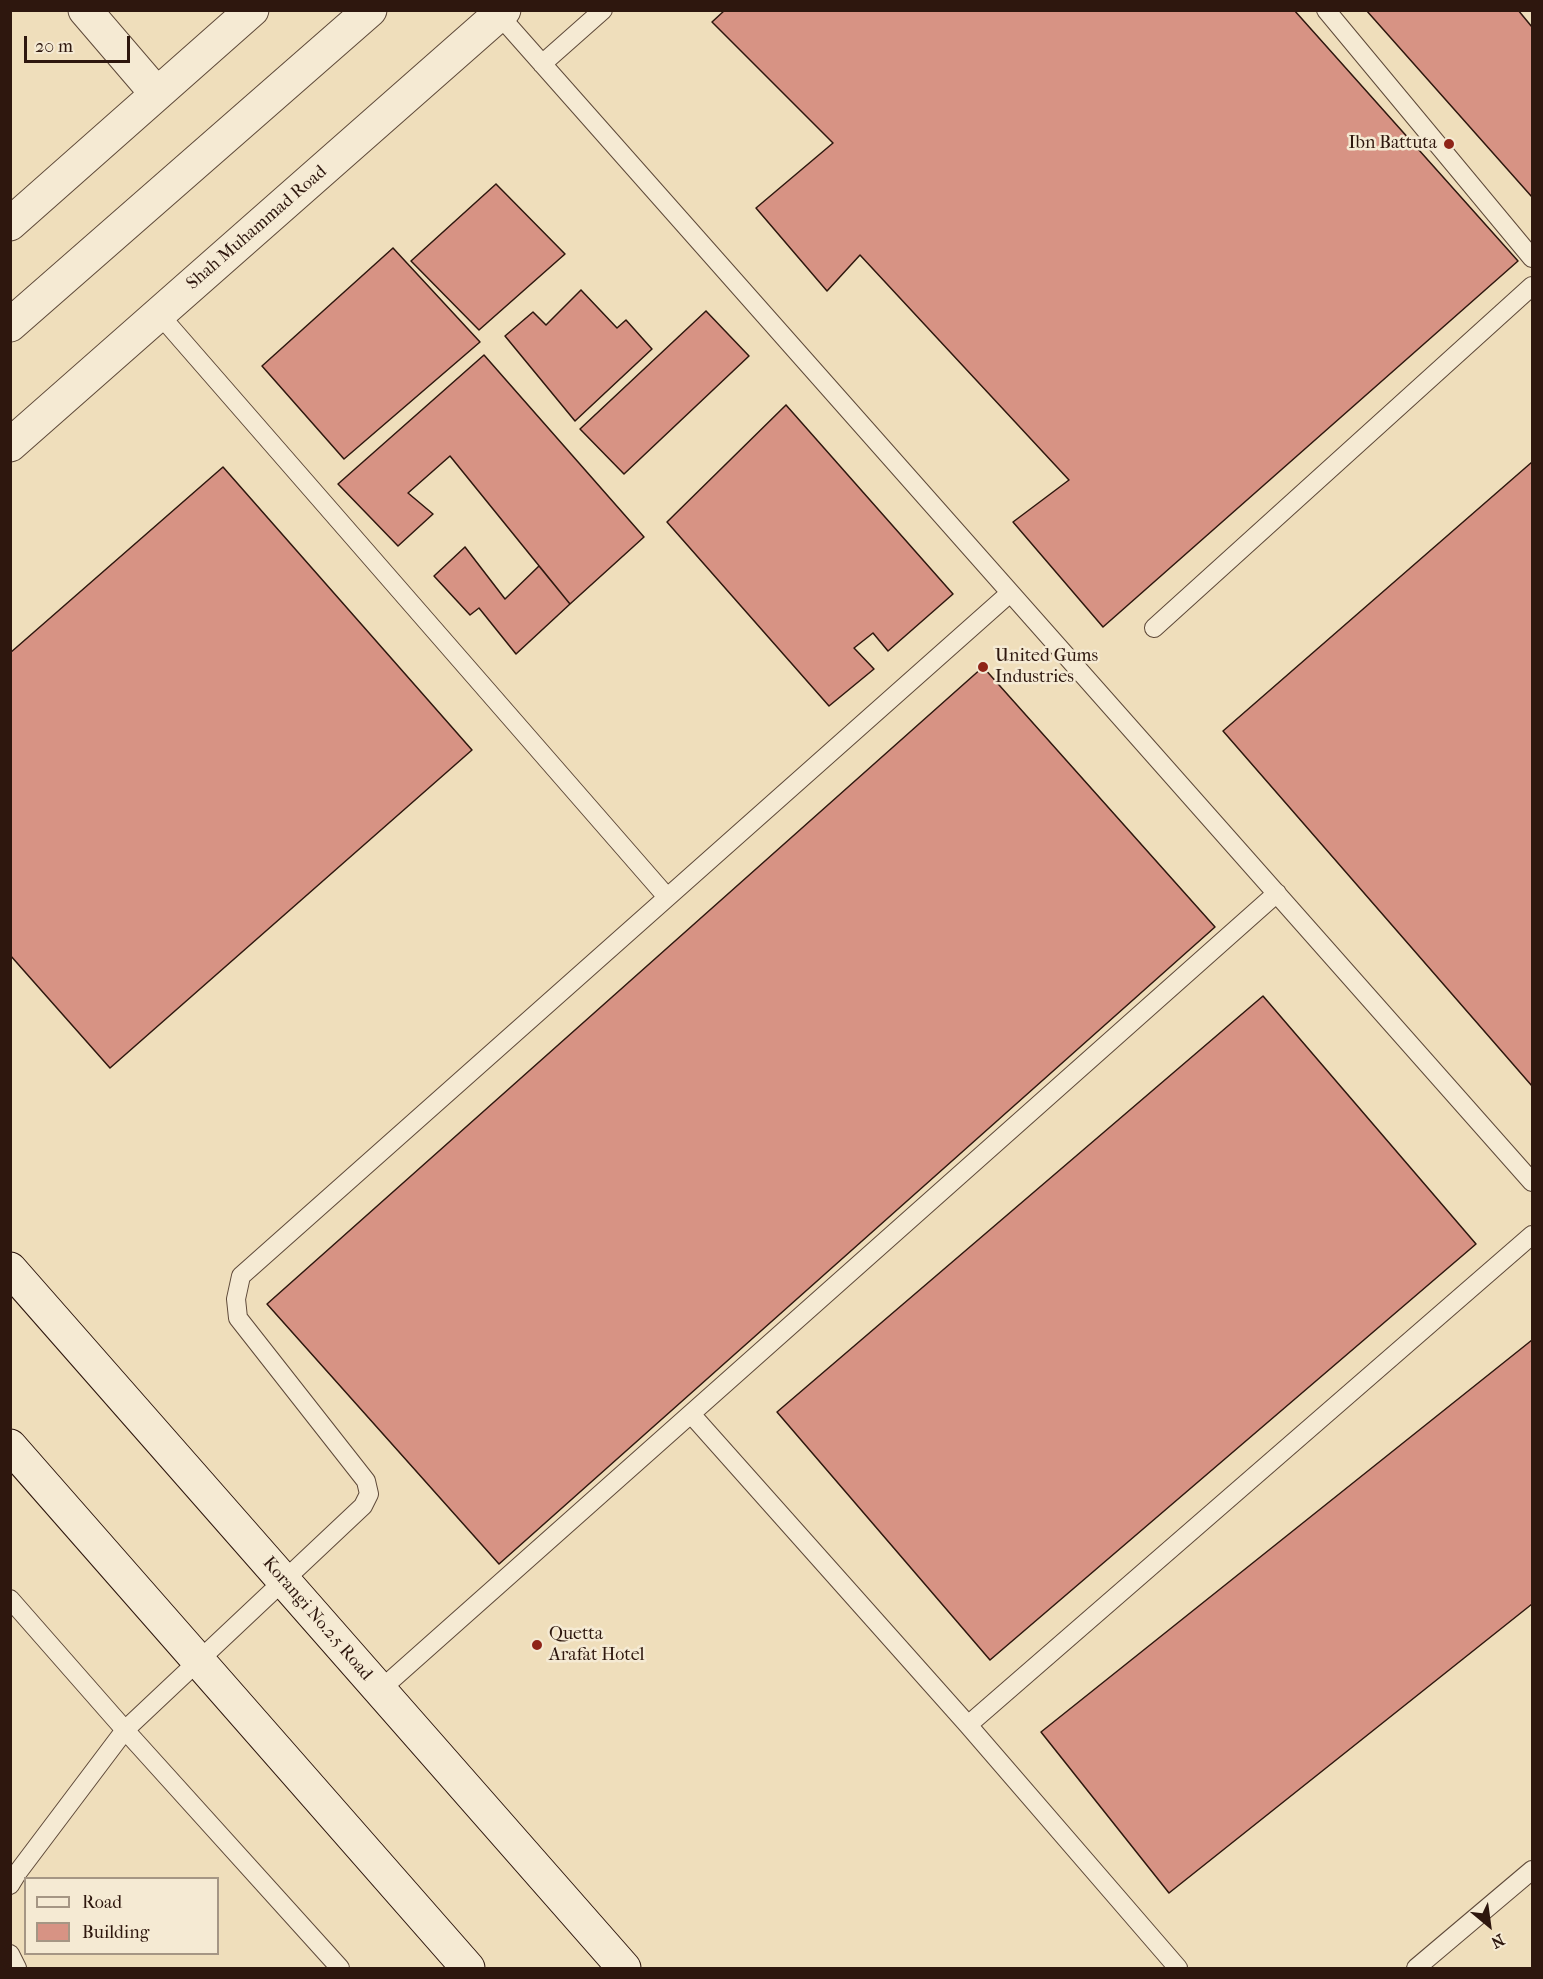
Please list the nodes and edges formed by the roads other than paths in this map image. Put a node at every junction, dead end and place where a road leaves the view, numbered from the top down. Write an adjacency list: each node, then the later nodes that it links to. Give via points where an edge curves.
1 (85, 10): 8 (main road)
2 (252, 10): 8 (main road)
3 (370, 10): 13 (main road)
4 (603, 10): 7 (lane)
5 (1326, 10): 10 (lane)
6 (501, 13): 7 (lane); 12 (main road, Shah Muhammad Road)
7 (542, 64): 15 (lane)
8 (157, 94): 9 (main road)
9 (10, 224)
10 (1533, 258)
11 (1533, 285): 16 (lane)
12 (159, 314): 14 (main road, Shah Muhammad Road); 18 (lane)
13 (10, 325)
14 (10, 445)
15 (1011, 593): 17 (lane); 18 (lane)
16 (1154, 628)
17 (1277, 894): 19 (lane); 22 (lane)
18 (667, 897): 24 (lane, via 241,1276 236,1299 238,1318 366,1481 369,1494 363,1506)
19 (1533, 1182)
20 (1533, 1235): 28 (lane)
21 (10, 1269): 24 (main road, Korangi No.2.5 Road)
22 (691, 1414): 27 (lane); 28 (lane)
23 (10, 1446): 26 (main road)
24 (283, 1580): 26 (lane); 27 (main road, Korangi No.2.5 Road)
25 (10, 1599): 29 (lane)
26 (200, 1660): 29 (lane); 35 (main road)
27 (380, 1690): 36 (main road, Korangi No.2.5 Road)
28 (968, 1725): 37 (lane)
29 (125, 1730): 31 (lane); 34 (lane)
30 (1533, 1870): 38 (lane)
31 (10, 1885)
32 (10, 1954): 33 (lane)
33 (17, 1968)
34 (340, 1968)
35 (468, 1968)
36 (624, 1968)
37 (1178, 1968)
38 (1416, 1968)

